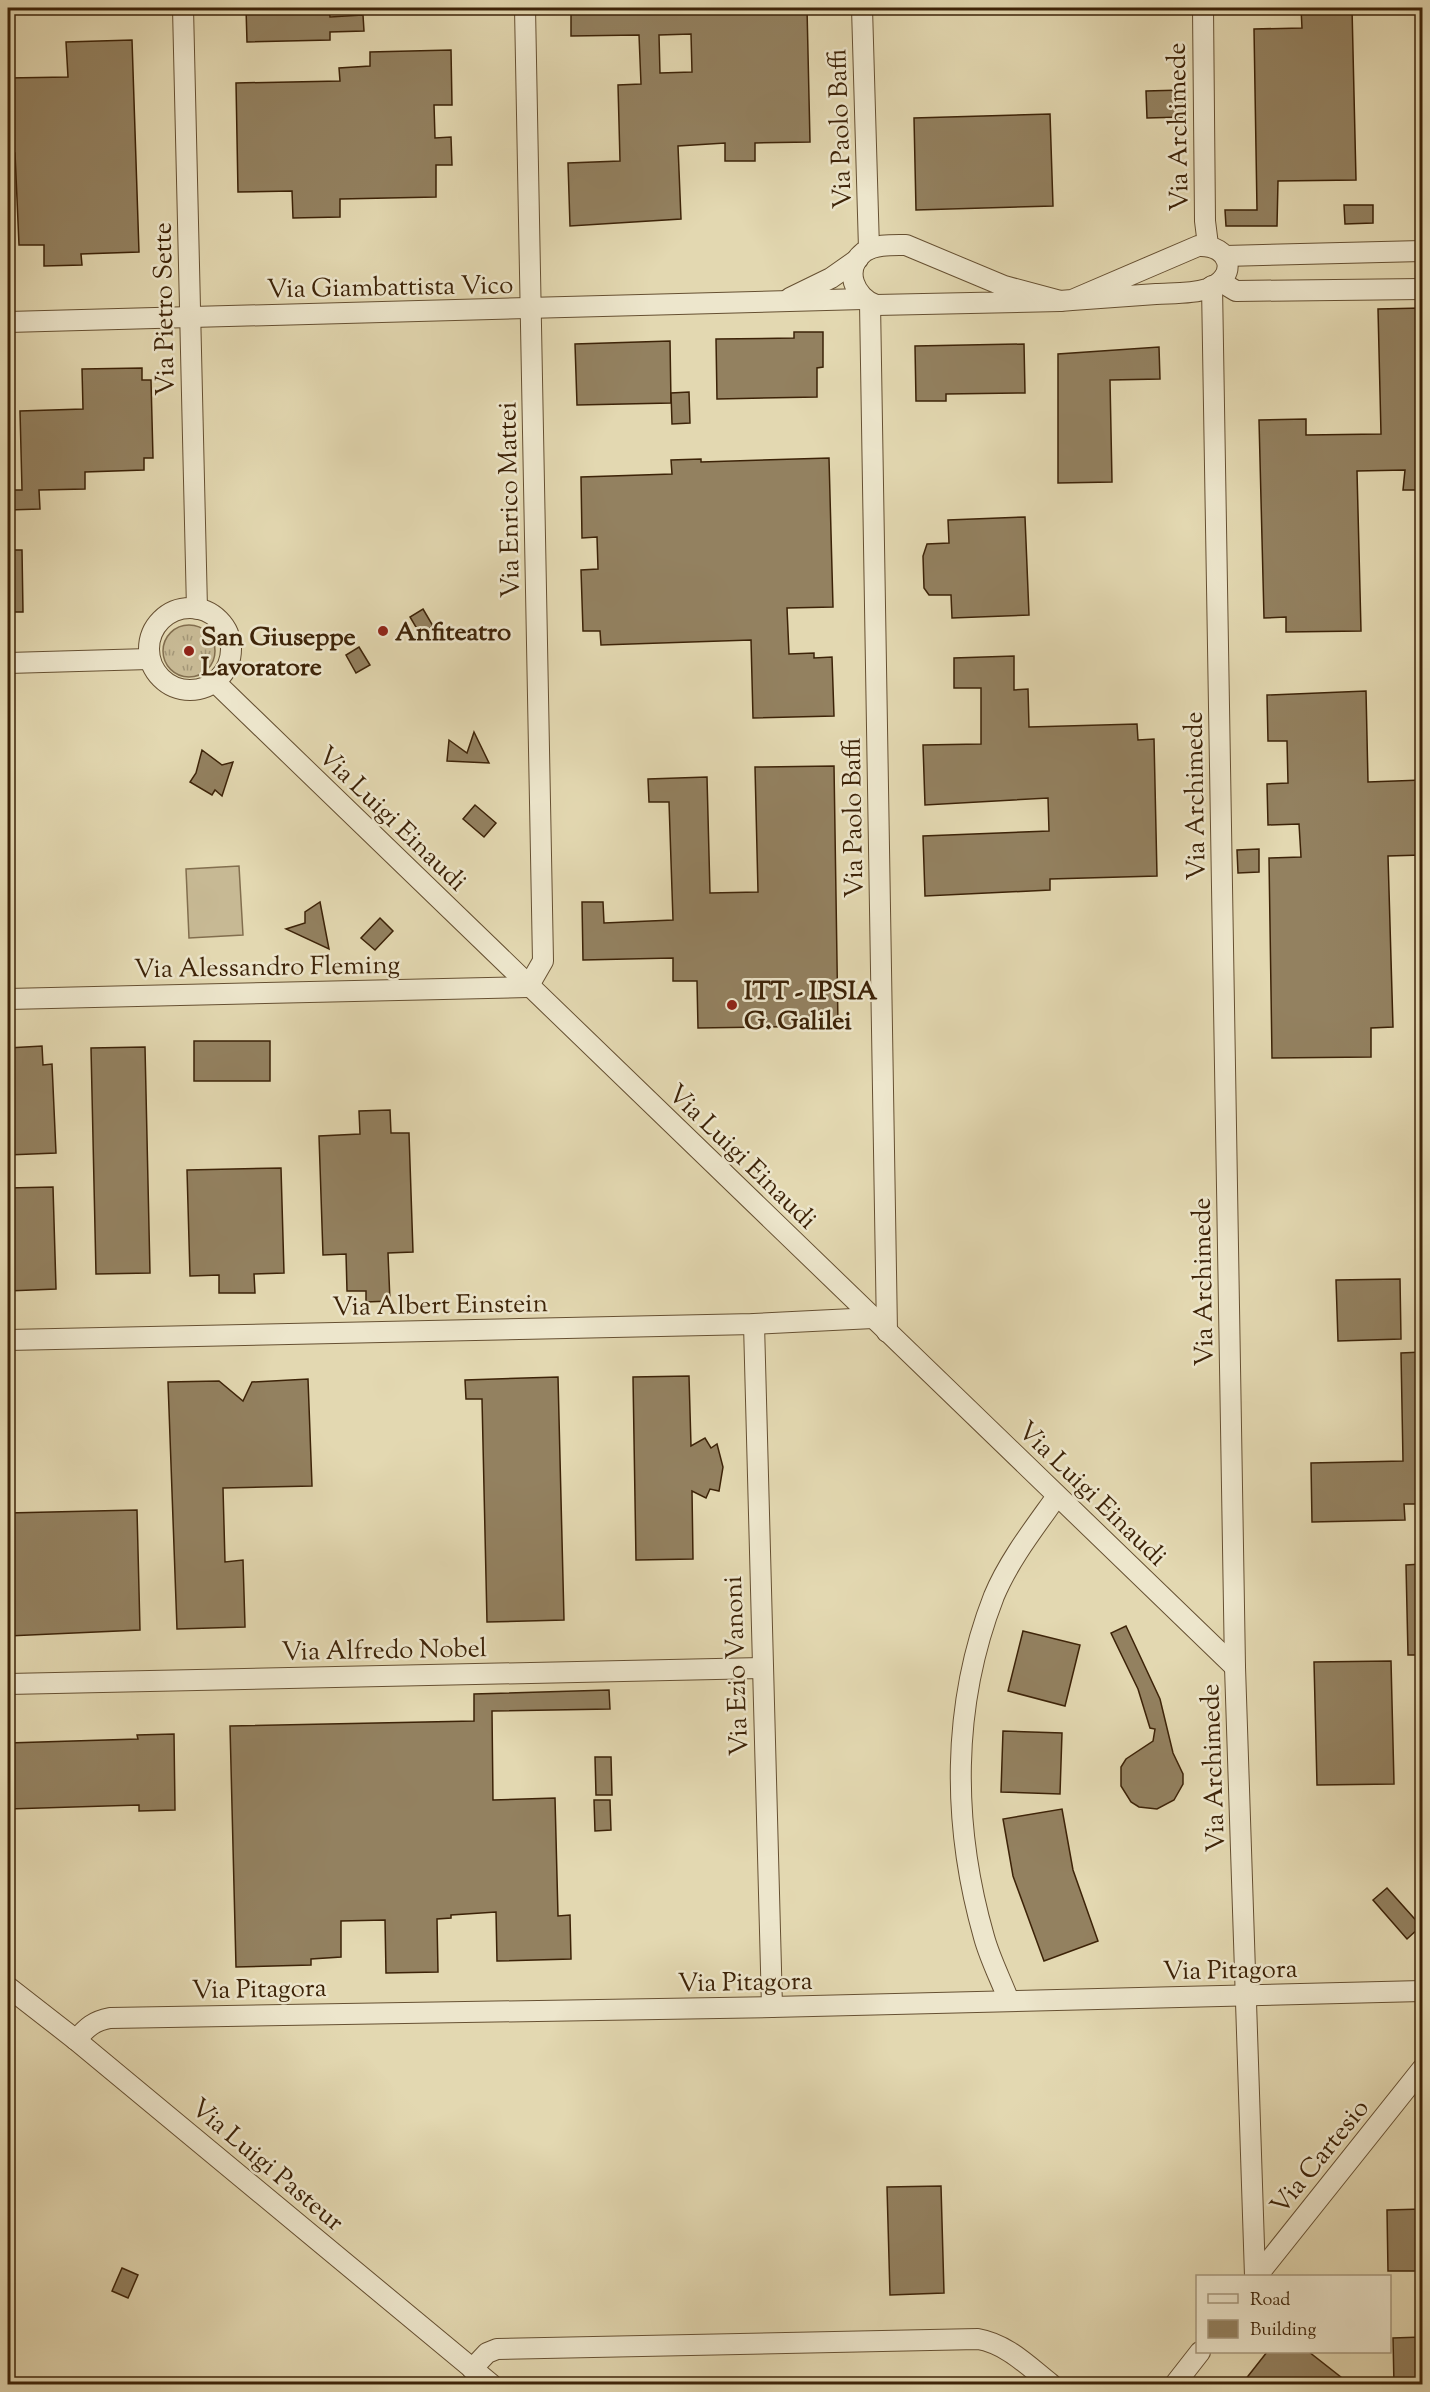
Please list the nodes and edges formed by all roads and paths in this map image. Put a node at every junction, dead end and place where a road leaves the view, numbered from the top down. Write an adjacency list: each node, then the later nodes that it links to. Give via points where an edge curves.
1 (183, 8): 15 (street, Via Pietro Sette)
2 (525, 8): 14 (street, Via Enrico Mattei)
3 (862, 8): 7 (street, Via Paolo Baffi)
4 (1203, 8): 5 (street, Via Archimede)
5 (1208, 245): 8 (street); 11 (street, via 1189,249)
6 (1422, 251): 8 (street)
7 (863, 254): 11 (street, via 906,245 1004,285); 12 (street, via 854,281 859,295); 13 (street, via 810,290)
8 (1225, 256): 9 (street, via 1228,270)
9 (1216, 284): 10 (street, via 1236,291); 11 (street, via 1196,291); 28 (street, Via Archimede)
10 (1422, 289)
11 (1066, 300): 12 (street, via 888,305)
12 (867, 301): 13 (street, Via Giambattista Vico); 25 (street, Via Paolo Baffi)
13 (773, 303): 14 (street, Via Giambattista Vico)
14 (532, 309): 15 (street, Via Giambattista Vico); 21 (street, Via Enrico Mattei, via 543,961)
15 (190, 318): 16 (street, Via Giambattista Vico); 17 (street, Via Pietro Sette)
16 (8, 322)
17 (197, 609): 18 (street, via 170,613 160,621 152,632); 20 (street, via 220,622 229,640 230,660)
18 (149, 659): 19 (street); 20 (street, via 164,682 176,688 196,690)
19 (8, 663)
20 (214, 682): 21 (street, Via Luigi Einaudi)
21 (528, 987): 22 (street, Via Alessandro Fleming); 23 (street, Via Luigi Einaudi)
22 (8, 999)
23 (873, 1318): 24 (street, Via Albert Einstein); 25 (street, Via Luigi Einaudi)
24 (754, 1324): 26 (street, Via Albert Einstein); 29 (street, Via Ezio Vanoni)
25 (887, 1332): 27 (street, Via Luigi Einaudi)
26 (8, 1340)
27 (1057, 1496): 28 (street, Via Luigi Einaudi); 34 (street, via 1026,1539 994,1595 967,1686 959,1767 963,1842 984,1938)
28 (1235, 1667): 33 (street, Via Archimede)
29 (762, 1668): 30 (street, Via Alfredo Nobel); 35 (street, Via Ezio Vanoni)
30 (8, 1684)
31 (8, 1987): 36 (street, Via Luigi Pasteur)
32 (1422, 1991): 33 (street, Via Pitagora)
33 (1247, 1996): 34 (street, Via Pitagora); 38 (street, Via Archimede)
34 (1010, 2001): 35 (street, Via Pitagora)
35 (772, 2007): 36 (street, Via Pitagora, via 110,2018 97,2020)
36 (76, 2040): 41 (street, Via Luigi Pasteur)
37 (1422, 2069): 39 (street, Via Cartesio)
38 (1256, 2275)
39 (1258, 2275)
40 (1199, 2353): 44 (street)
41 (471, 2369): 42 (street, Via Luigi Pasteur); 43 (street, via 497,2349 978,2340 1006,2349)
42 (491, 2385)
43 (1051, 2385)
44 (1175, 2385)

